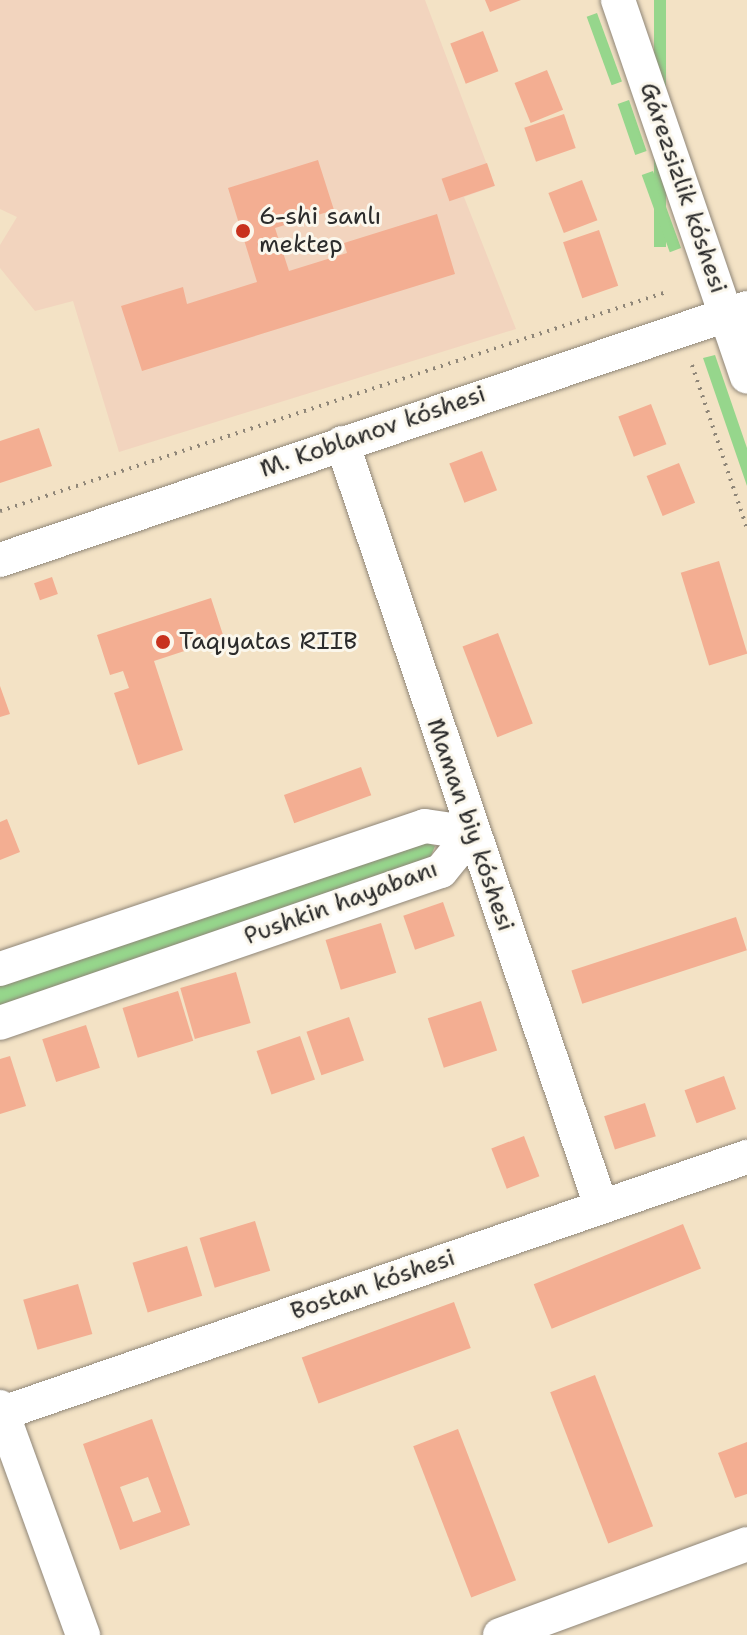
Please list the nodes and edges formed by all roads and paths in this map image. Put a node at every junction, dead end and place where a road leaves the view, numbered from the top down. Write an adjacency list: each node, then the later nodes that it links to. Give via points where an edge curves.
1 (618, 0): 3 (street, Gárezsizlik kóshesi)
2 (667, 292): 7 (path)
3 (736, 311): 5 (street, Gárezsizlik kóshesi); 6 (street, M. Koblanov kóshesi)
4 (692, 365): 8 (path)
5 (747, 377)
6 (342, 443): 9 (street, M. Koblanov kóshesi); 10 (street, Maman biy kóshesi)
7 (0, 511)
8 (747, 528)
9 (0, 560)
10 (472, 833): 11 (street, Pushkin hayabanı, via 425,826); 12 (street, Pushkin hayabanı, via 441,871); 14 (street, Maman biy kóshesi)
11 (0, 969)
12 (0, 1023)
13 (747, 1157): 14 (street, Bostan kóshesi)
14 (601, 1206): 15 (street, Bostan kóshesi)
15 (1, 1412): 17 (street)
16 (747, 1544): 18 (street)
17 (83, 1635)
18 (500, 1635)

